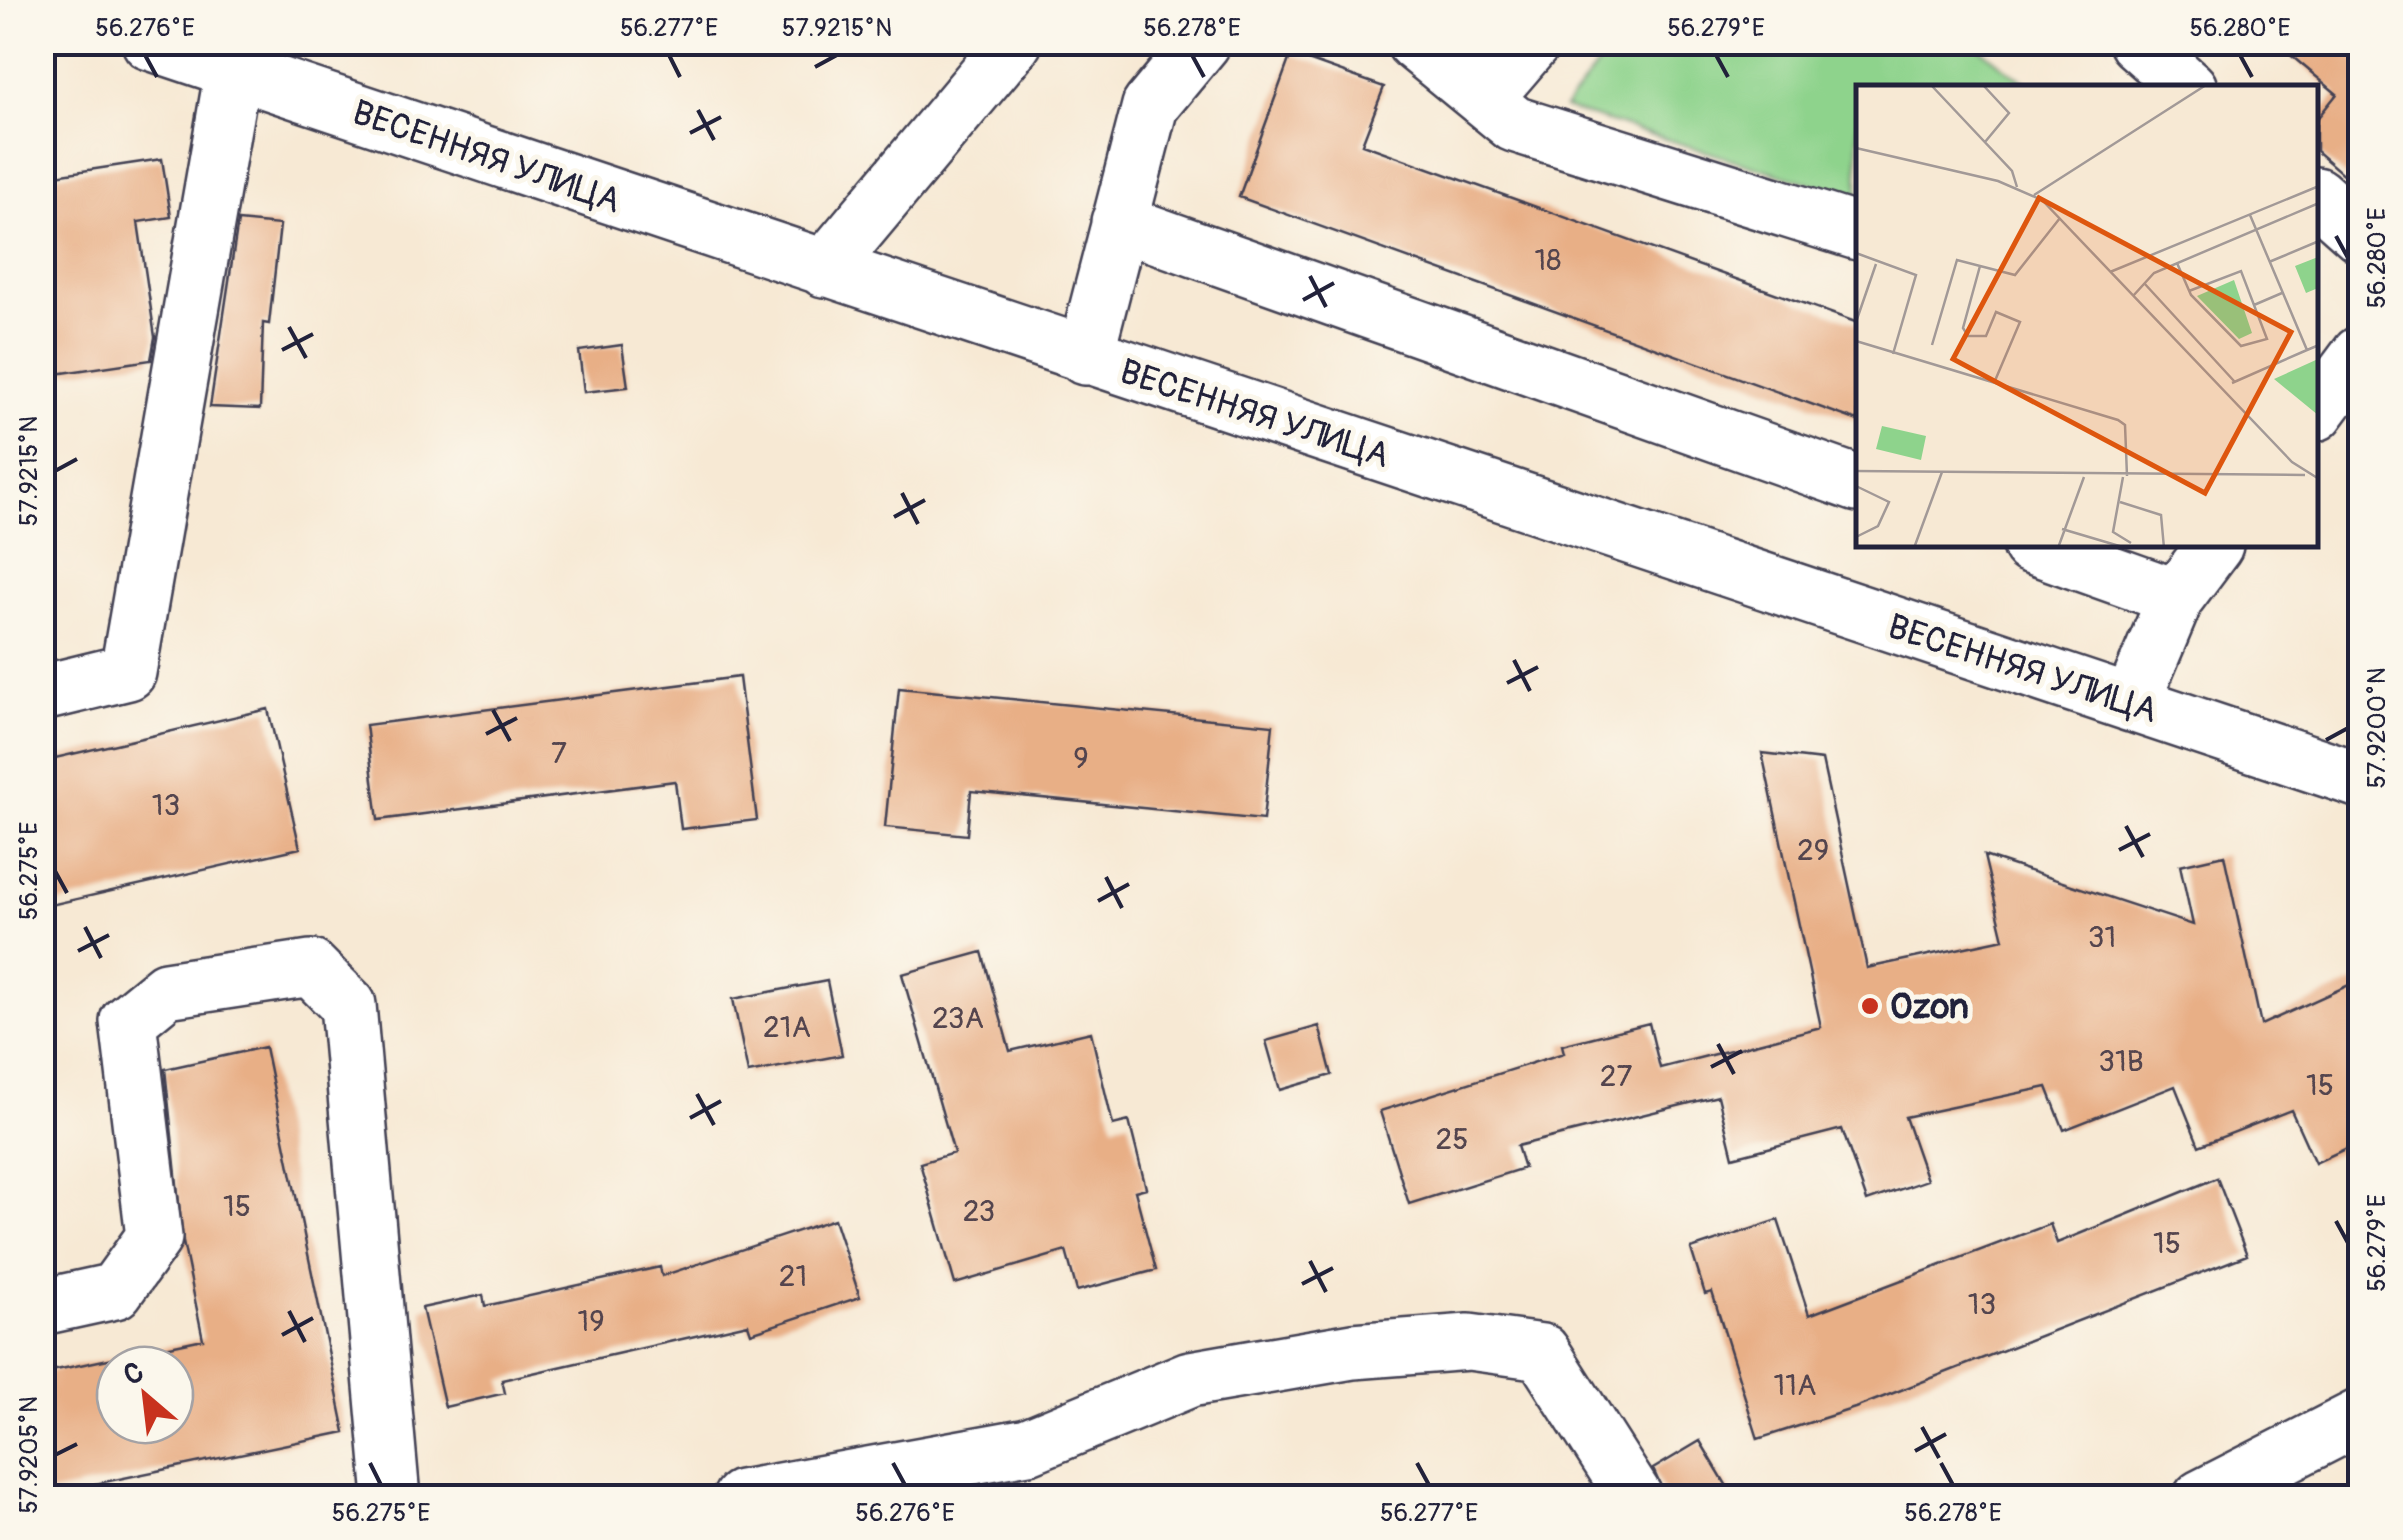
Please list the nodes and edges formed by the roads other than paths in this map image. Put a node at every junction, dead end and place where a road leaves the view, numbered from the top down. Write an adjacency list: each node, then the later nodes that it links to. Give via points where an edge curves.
1 (150, 42): 7 (street, ВЕСЕННЯЯ УЛИЦА)
2 (1014, 42): 14 (street)
3 (1203, 42): 11 (street, via 1150,106)
4 (1414, 42): 9 (street)
5 (1533, 42): 9 (street)
6 (2137, 42): 8 (street)
7 (233, 70): 14 (street, ВЕСЕННЯЯ УЛИЦА); 22 (street, via 128,672)
8 (2186, 85)
9 (1484, 99): 12 (street, via 1514,124)
10 (2318, 197): 13 (street)
11 (1119, 222): 16 (street); 18 (street)
12 (1856, 231)
13 (2360, 234)
14 (824, 269): 16 (street, ВЕСЕННЯЯ УЛИЦА)
15 (2360, 354): 17 (street)
16 (1086, 357): 23 (street, ВЕСЕННЯЯ УЛИЦА)
17 (2318, 410)
18 (1856, 483)
19 (2038, 548): 21 (street)
20 (2213, 548): 21 (street)
21 (2176, 597): 23 (street)
22 (42, 693)
23 (2132, 704): 24 (street, ВЕСЕННЯЯ УЛИЦА)
24 (2360, 780)
25 (42, 1307): 27 (street, via 115,1291 154,1237 128,1021 166,990 311,968 348,1005)
26 (2360, 1418): 30 (street)
27 (392, 1498)
28 (742, 1498): 29 (street, via 1028,1446 1190,1379 1352,1351 1469,1342 1542,1352)
29 (1635, 1498)
30 (2201, 1498)

